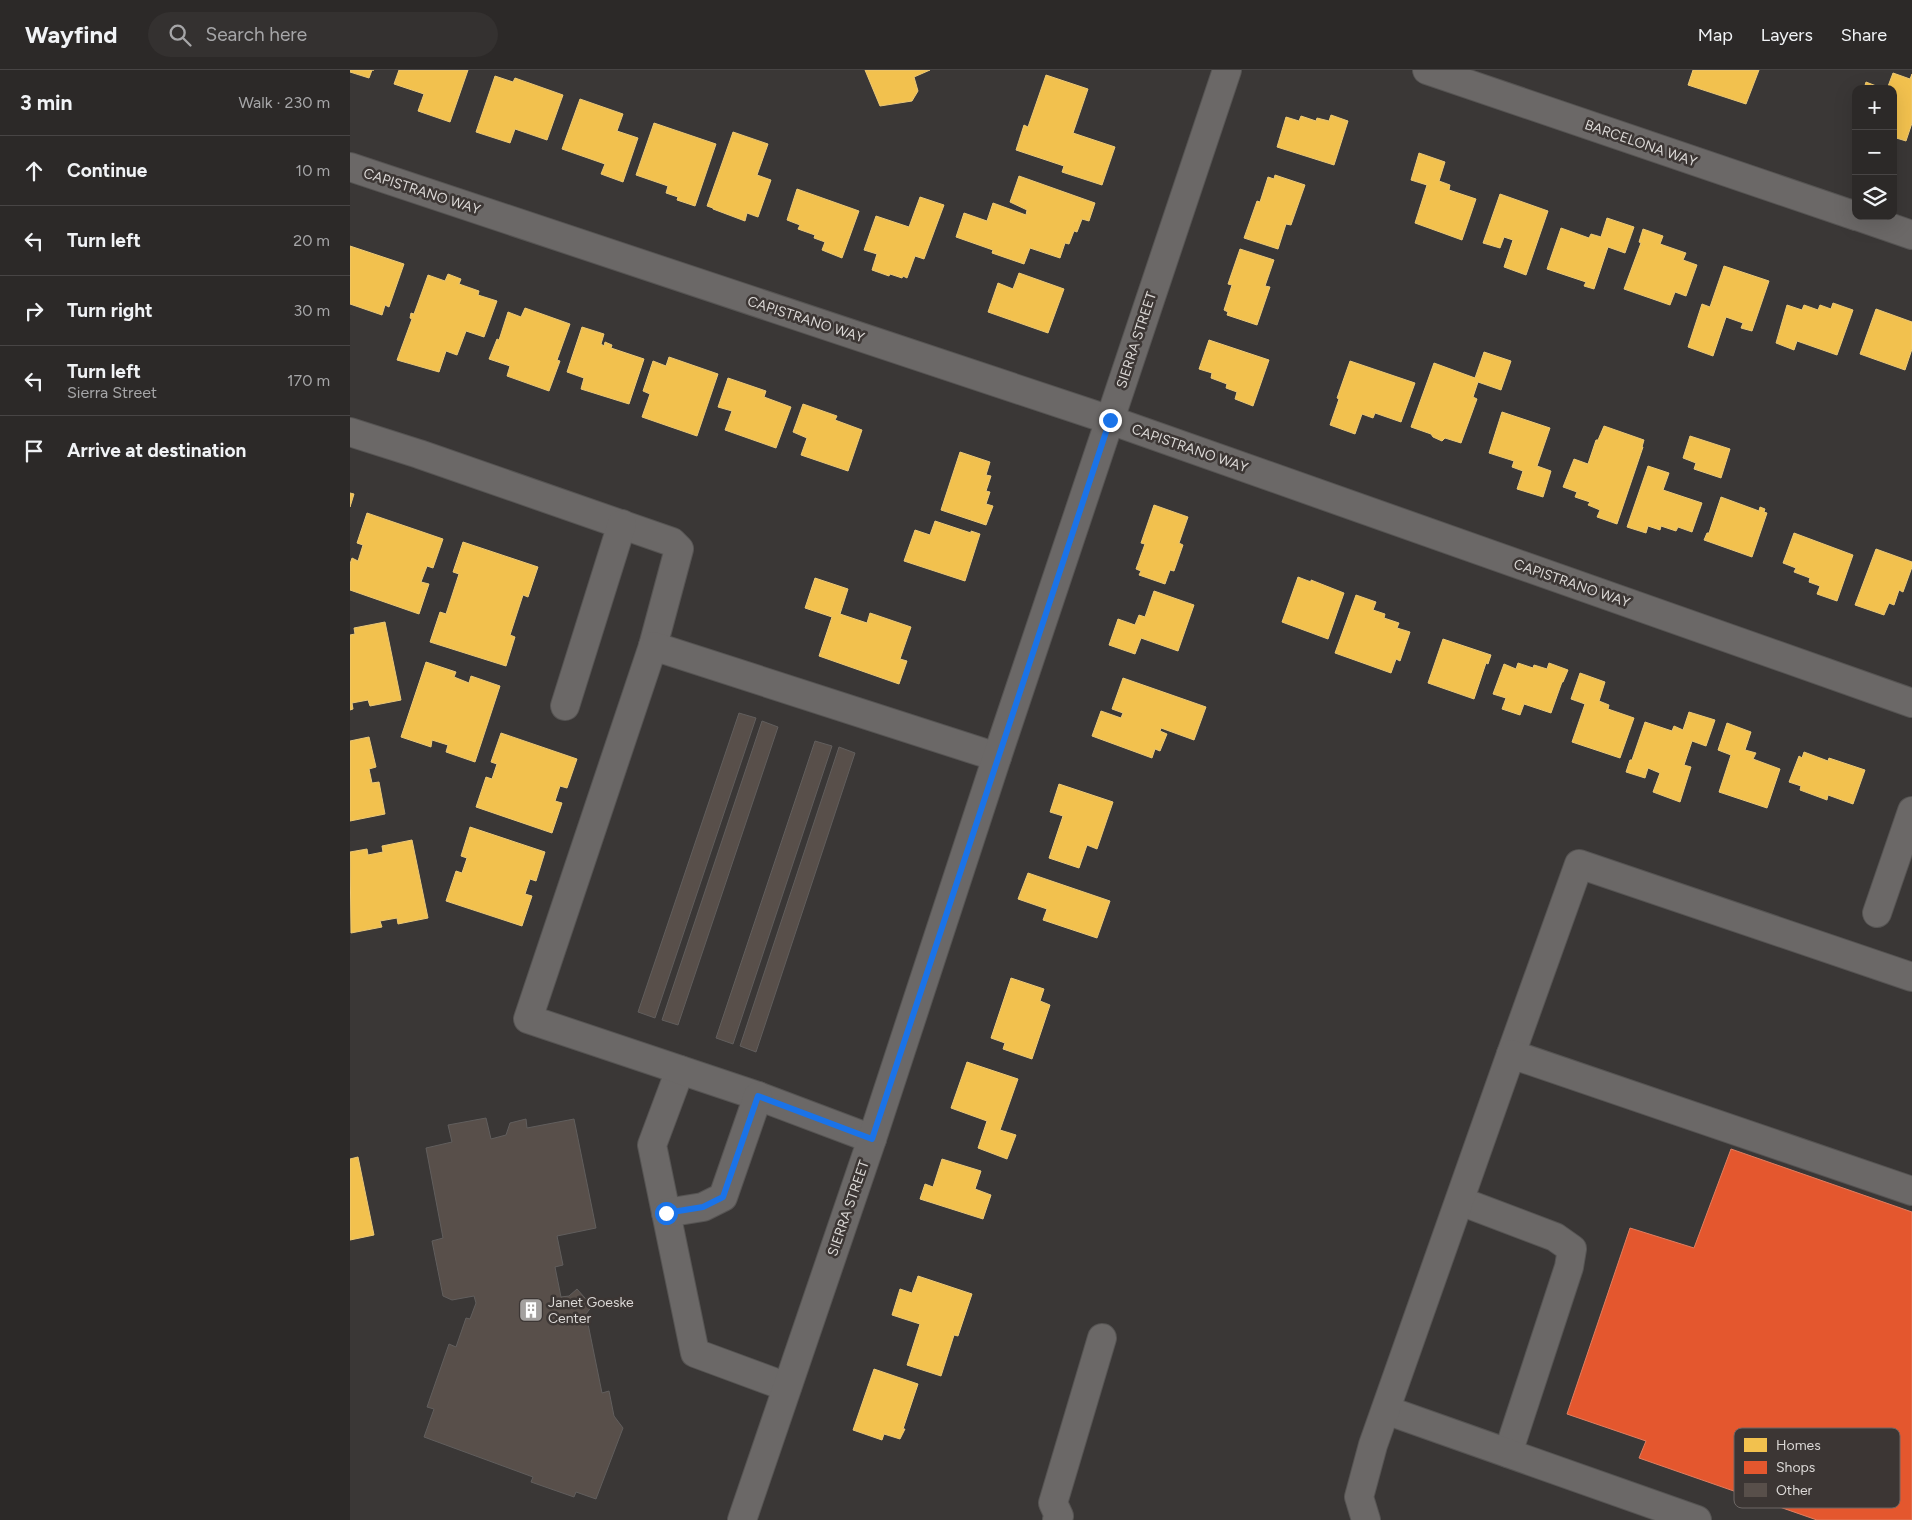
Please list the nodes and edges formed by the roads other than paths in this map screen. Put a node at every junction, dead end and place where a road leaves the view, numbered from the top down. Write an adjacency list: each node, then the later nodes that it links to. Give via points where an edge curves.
1 (1227, 70): 7 (street, SIERRA STREET)
2 (1427, 70): 4 (street, BARCELONA WAY)
3 (350, 167): 7 (street, CAPISTRANO WAY)
4 (1852, 215)
5 (1868, 220): 6 (street, BARCELONA WAY)
6 (1912, 235)
7 (1110, 420): 11 (street, CAPISTRANO WAY); 13 (street, SIERRA STREET)
8 (350, 432): 9 (street)
9 (622, 524): 10 (street, via 672,542 679,549); 12 (street)
10 (653, 646): 13 (street); 18 (street, via 528,1018)
11 (1912, 702)
12 (565, 706)
13 (997, 757): 20 (street, SIERRA STREET)
14 (1912, 811): 15 (street)
15 (1877, 913)
16 (1912, 977): 17 (street, via 1579,864)
17 (1512, 1054): 21 (street); 22 (street)
18 (680, 1070): 19 (street); 23 (street, via 652,1145)
19 (758, 1096): 20 (street); 23 (street, via 723,1197 703,1207)
20 (872, 1139): 25 (street, SIERRA STREET)
21 (1912, 1191)
22 (1460, 1202): 26 (street); 27 (street, via 1555,1237 1572,1249 1569,1267)
23 (666, 1213): 25 (street, via 694,1353)
24 (1102, 1338): 29 (street, via 1053,1503)
25 (787, 1387): 28 (street, SIERRA STREET)
26 (1386, 1410): 27 (street); 30 (street, via 1359,1497)
27 (1508, 1453): 31 (street)
28 (742, 1520)
29 (1058, 1520)
30 (1366, 1520)
31 (1697, 1520)

